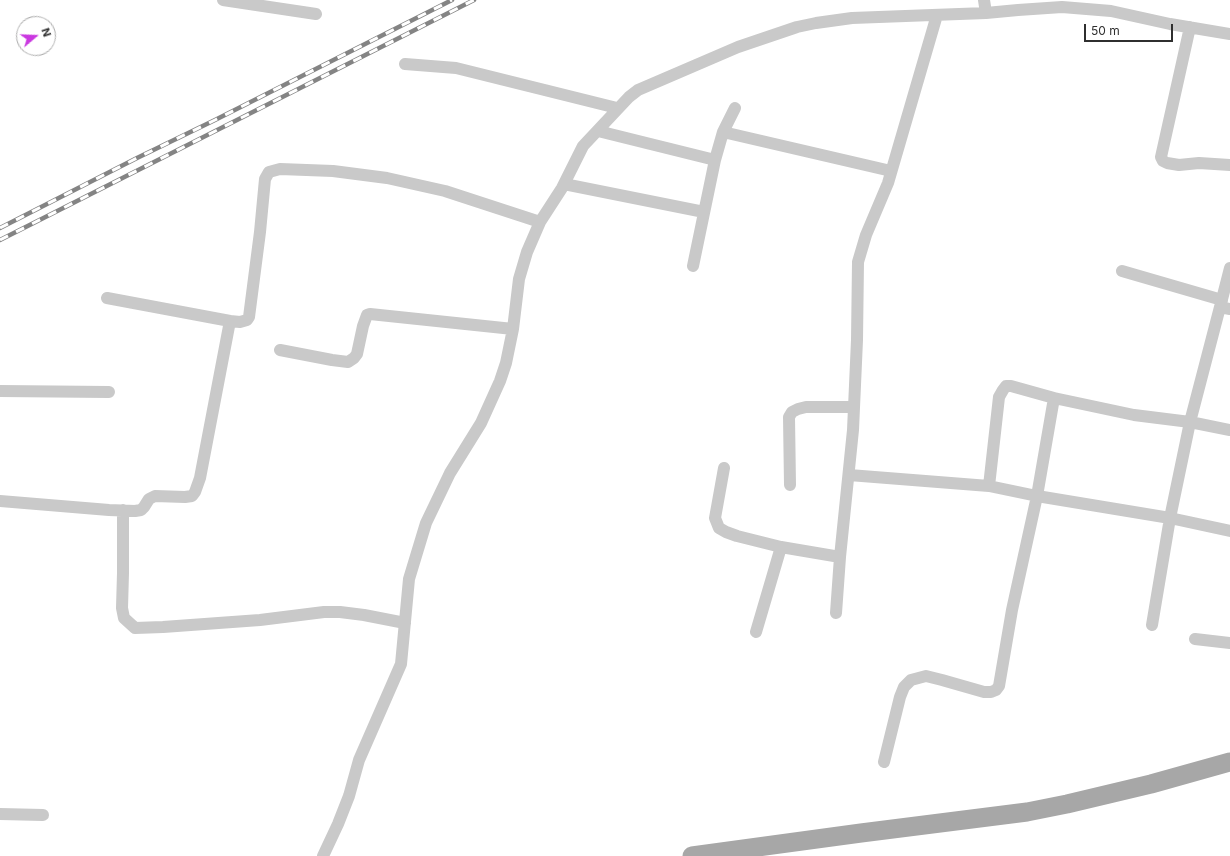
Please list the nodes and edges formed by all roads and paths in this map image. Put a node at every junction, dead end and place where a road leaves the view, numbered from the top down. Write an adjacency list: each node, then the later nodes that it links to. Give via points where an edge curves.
1 (224, 0): 6 (street)
2 (984, 0): 5 (street)
3 (1062, 4): 4 (street); 5 (street)
4 (1111, 6): 8 (street)
5 (986, 13): 7 (street)
6 (316, 14)
7 (937, 15): 11 (street, via 852,18 797,27 738,47 649,86 629,97); 17 (street)
8 (1190, 27): 9 (street); 16 (street, via 1161,157 1167,163 1179,165)
9 (1230, 34)
10 (405, 64): 11 (street, via 456,68)
11 (617, 108): 13 (street)
12 (735, 108): 14 (street)
13 (598, 131): 15 (street); 18 (street, via 583,146)
14 (723, 132): 15 (street); 17 (street)
15 (715, 160): 19 (street)
16 (1230, 165)
17 (891, 171): 32 (street, via 858,262)
18 (564, 184): 19 (street); 20 (street)
19 (704, 212): 21 (street)
20 (540, 222): 26 (street, via 445,191 386,178 333,171 274,170 269,172 265,179 249,317 240,322); 27 (street, via 519,279)
21 (693, 266)
22 (1230, 268): 25 (street)
23 (1122, 270): 25 (street)
24 (107, 298): 26 (street)
25 (1224, 305): 33 (street)
26 (230, 321): 41 (street, via 200,478 195,492 192,496 185,497 155,496 149,499 141,510)
27 (513, 329): 28 (street, via 370,314 365,319 357,354 348,362); 47 (street, via 506,363 488,408 450,473 426,523 409,579)
28 (280, 350)
29 (0, 391): 30 (street)
30 (109, 392)
31 (1054, 398): 33 (street); 38 (street, via 1011,386 1006,386 1003,390 999,397); 39 (street)
32 (854, 407): 36 (street); 37 (street, via 806,407 792,412 789,417)
33 (1190, 422): 34 (street); 42 (street)
34 (1230, 430)
35 (724, 468): 44 (street, via 715,518 719,528 737,536)
36 (848, 475): 38 (street); 45 (street)
37 (790, 485)
38 (989, 486): 39 (street)
39 (1037, 496): 42 (street); 52 (street, via 1012,610 999,686 996,690 984,692 926,676 911,680 904,687 900,697)
40 (0, 501): 41 (street)
41 (123, 510): 47 (street, via 122,608 124,618 135,628 340,612)
42 (1170, 518): 43 (street); 48 (street)
43 (1230, 531)
44 (780, 547): 45 (street); 49 (street)
45 (840, 558): 46 (street)
46 (836, 613)
47 (405, 623): 56 (street, via 401,664 359,760 349,796)
48 (1152, 625)
49 (756, 632)
50 (1195, 639): 51 (street)
51 (1230, 643)
52 (884, 762)
53 (1230, 762): 57 (main road, via 1151,784 1027,812)
54 (0, 814): 55 (street)
55 (43, 815)
56 (323, 856)
57 (692, 856)

